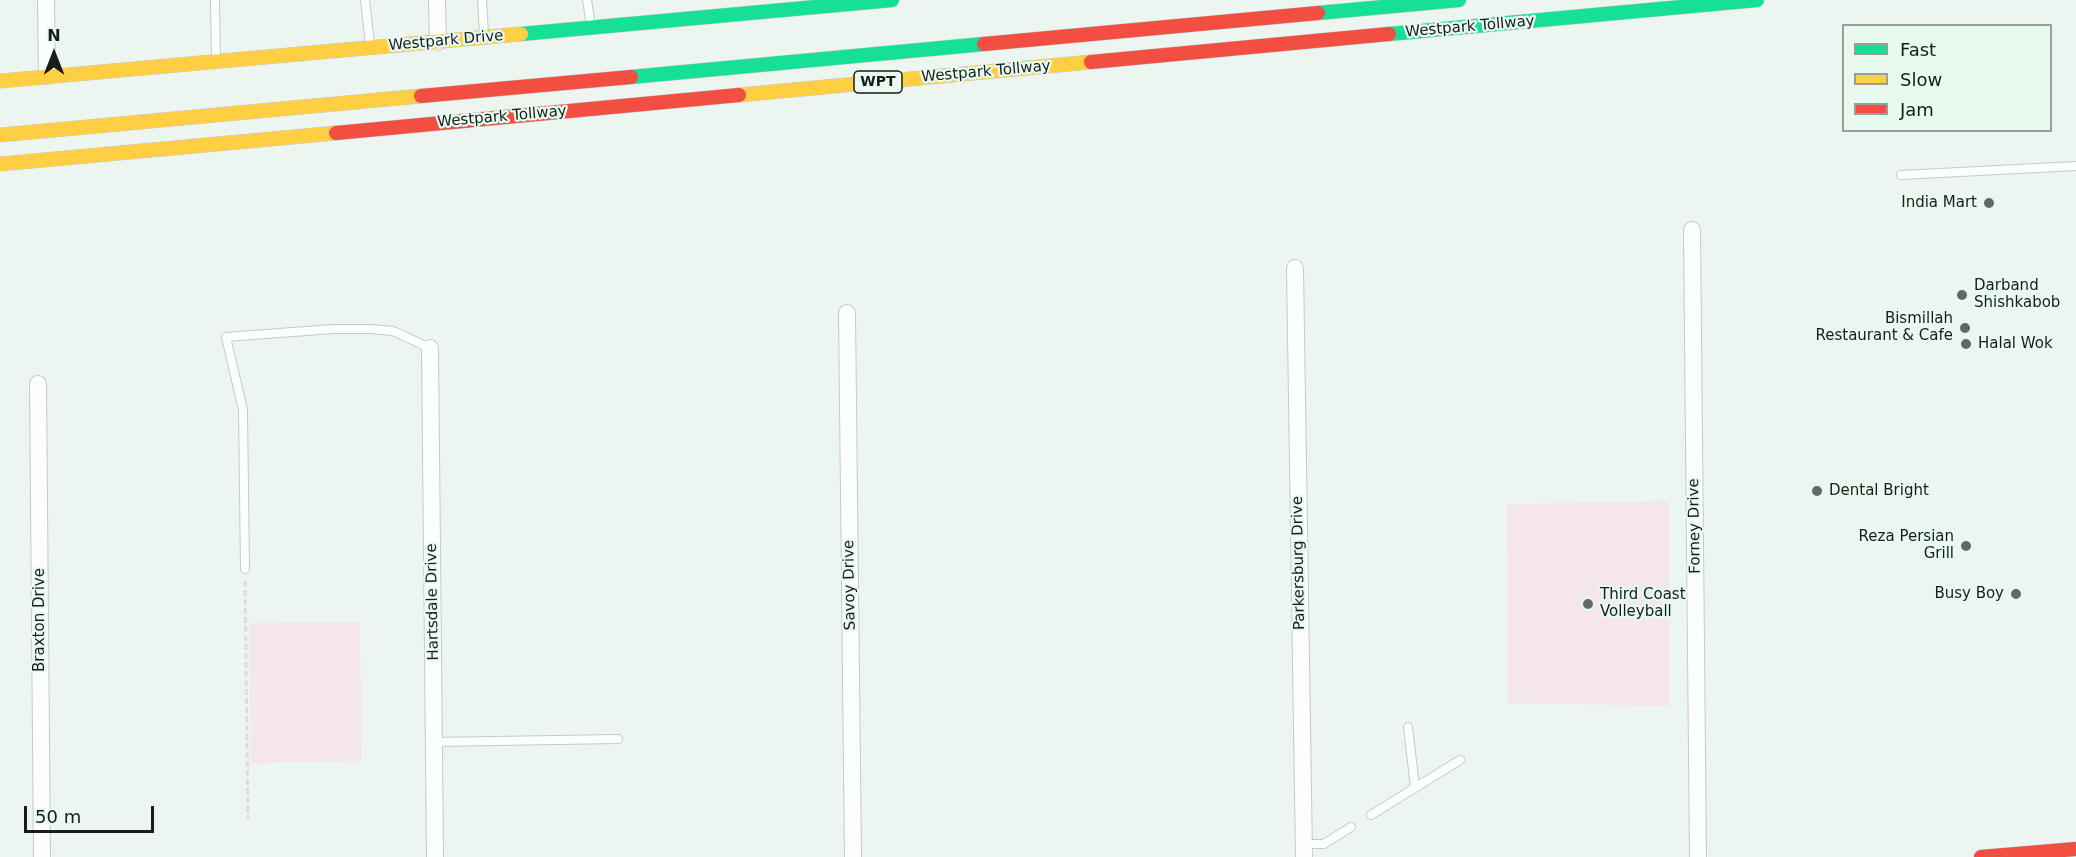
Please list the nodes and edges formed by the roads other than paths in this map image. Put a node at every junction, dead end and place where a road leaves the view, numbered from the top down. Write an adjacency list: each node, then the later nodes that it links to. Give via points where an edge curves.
1 (46, 0): 16 (street)
2 (215, 0): 15 (lane)
3 (364, 0): 14 (lane)
4 (437, 0): 13 (street)
5 (482, 0): 12 (lane)
6 (586, 0): 11 (lane)
7 (892, 0): 10 (main road, Westpark Drive)
8 (1460, 0): 18 (main road, Westpark Tollway / WPT)
9 (1756, 0): 19 (main road, Westpark Tollway / WPT)
10 (867, 1): 11 (main road, Westpark Drive)
11 (592, 27): 12 (main road, Westpark Drive)
12 (485, 38): 13 (main road, Westpark Drive)
13 (438, 42): 14 (main road, Westpark Drive)
14 (371, 48): 15 (main road, Westpark Drive)
15 (216, 61): 16 (main road, Westpark Drive)
16 (47, 76): 17 (main road, Westpark Drive)
17 (0, 81)
18 (0, 135)
19 (0, 164)
20 (2076, 166): 21 (lane)
21 (1901, 175)
22 (1692, 231): 40 (street, Forney Drive)
23 (1295, 268): 36 (street, Parkersburg Drive)
24 (847, 313): 39 (street, Savoy Drive)
25 (430, 348): 27 (lane, via 393,331 371,329 226,337 243,410); 30 (street, Hartsdale Drive)
26 (38, 384): 37 (street, Braxton Drive)
27 (245, 568)
28 (1408, 727): 32 (lane)
29 (618, 739): 30 (lane)
30 (434, 742): 38 (street, Hartsdale Drive)
31 (1460, 760): 32 (lane)
32 (1415, 787): 33 (lane)
33 (1371, 815)
34 (1351, 827): 36 (lane)
35 (2076, 849): 41 (main road)
36 (1304, 851)
37 (42, 857)
38 (435, 857)
39 (853, 857)
40 (1698, 857)
41 (1981, 857)

